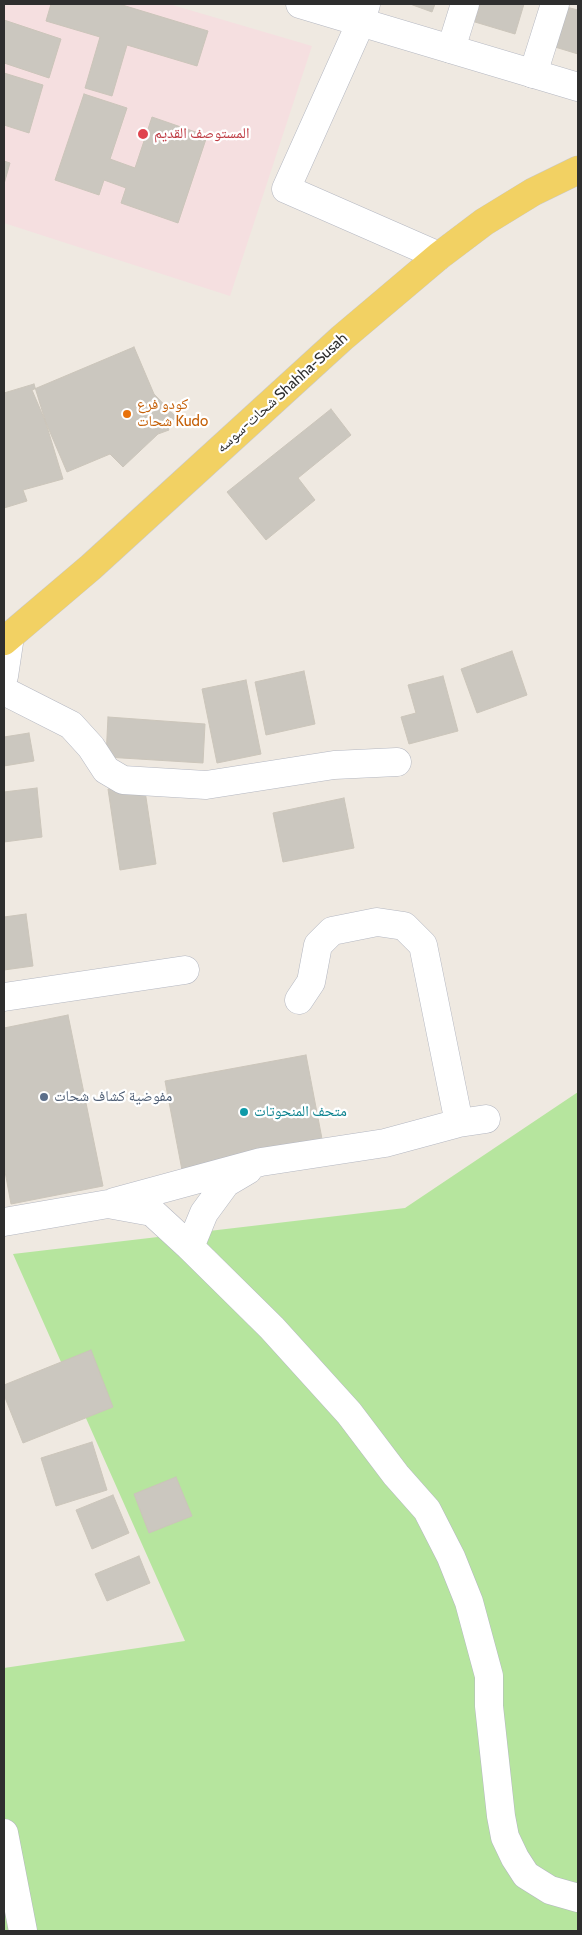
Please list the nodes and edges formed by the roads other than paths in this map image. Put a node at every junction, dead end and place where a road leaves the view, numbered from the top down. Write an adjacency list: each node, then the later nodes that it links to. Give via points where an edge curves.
1 (300, 4): 4 (street)
2 (465, 4): 5 (street)
3 (555, 4): 6 (street)
4 (364, 13): 5 (street); 9 (street, via 286,189)
5 (451, 49): 6 (street)
6 (533, 74): 7 (street)
7 (578, 87)
8 (578, 170): 9 (main road, شحات-سوسه Shahha-Susah, via 508,207)
9 (439, 256): 10 (main road, شحات-سوسه Shahha-Susah, via 342,338 91,567)
10 (7, 638): 11 (street)
11 (4, 676)
12 (4, 692): 13 (street, via 70,725 91,747 106,770 123,780 206,785 334,766)
13 (397, 762)
14 (186, 970): 15 (street)
15 (4, 997)
16 (299, 1000): 18 (street, via 311,982 318,944 332,931 377,922 404,926 423,945)
17 (486, 1119): 18 (street)
18 (459, 1124): 19 (street, via 385,1143)
19 (261, 1162): 20 (street); 22 (street, via 226,1183 204,1213)
20 (108, 1204): 21 (street); 22 (street, via 152,1212)
21 (4, 1222)
22 (190, 1247): 24 (street, via 272,1328 349,1413 426,1510 451,1557 469,1602 488,1676 505,1837 526,1875 550,1890)
23 (4, 1833): 25 (street)
24 (578, 1898)
25 (23, 1931)

